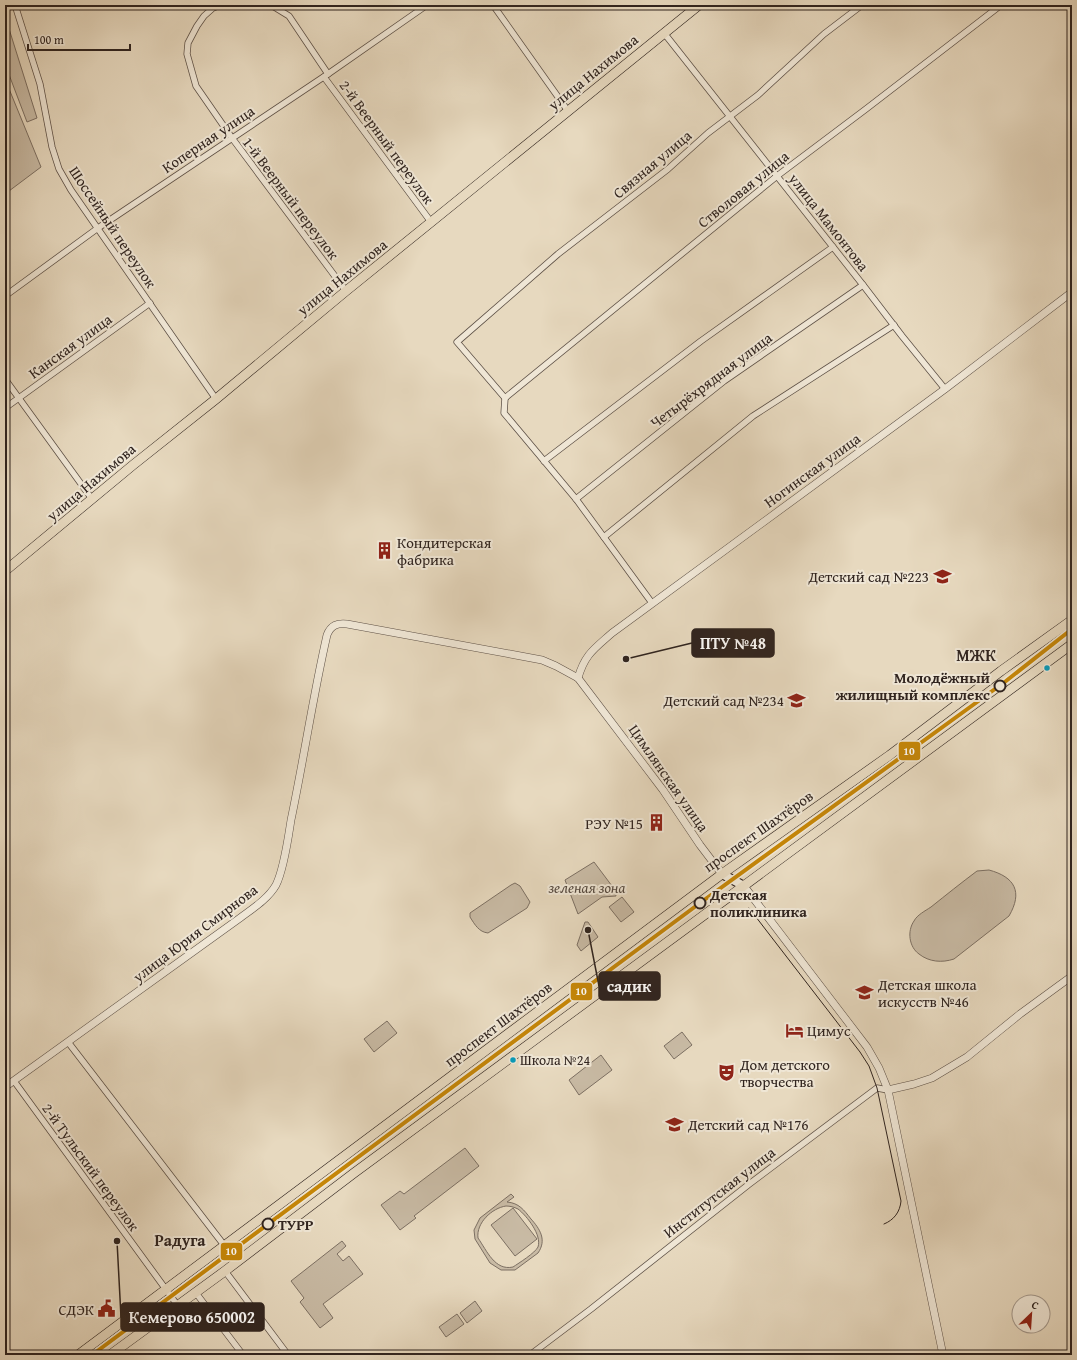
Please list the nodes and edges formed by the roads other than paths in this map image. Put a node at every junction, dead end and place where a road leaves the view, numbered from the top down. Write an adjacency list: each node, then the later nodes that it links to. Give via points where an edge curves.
1 (15, 5): 16 (street, Шоссейный переулок, via 40,84 52,147 59,169)
2 (220, 5): 13 (street, 1-й Веерный переулок, via 204,16 197,26 188,43 187,54 196,86)
3 (271, 5): 10 (street, 2-й Веерный переулок, via 289,16)
4 (427, 5): 10 (street, Коперная улица)
5 (493, 5): 11 (street)
6 (699, 5): 9 (main road, улица Нахимова)
7 (862, 5): 12 (street, Связная улица, via 824,34)
8 (1001, 5): 14 (street, Стволовая улица)
9 (664, 32): 11 (main road, улица Нахимова); 12 (street, улица Мамонтова)
10 (326, 76): 13 (street, Коперная улица); 15 (street, 2-й Веерный переулок)
11 (568, 111): 15 (main road, улица Нахимова)
12 (730, 116): 14 (street, улица Мамонтова); 27 (street, Связная улица, via 668,170 558,254 457,342)
13 (232, 138): 16 (street, Коперная улица); 19 (street, 1-й Веерный переулок)
14 (777, 176): 17 (street, улица Мамонтова); 27 (street, Стволовая улица)
15 (431, 222): 19 (main road, улица Нахимова)
16 (98, 228): 21 (street, Коперная улица); 22 (street, Шоссейный переулок)
17 (833, 248): 18 (street, улица Мамонтова); 30 (street, via 701,341)
18 (863, 285): 23 (street, улица Мамонтова); 32 (street, Четырёхрядная улица, via 724,381)
19 (346, 291): 28 (main road, улица Нахимова)
20 (1072, 292): 25 (street, Ногинская улица)
21 (5, 296)
22 (150, 303): 26 (street, Канская улица); 28 (street, Шоссейный переулок)
23 (894, 325): 25 (street, улица Мамонтова); 33 (street, via 753,416)
24 (5, 379): 26 (street)
25 (945, 389): 35 (street, Ногинская улица)
26 (19, 398): 29 (street, Канская улица); 31 (street)
27 (505, 398): 30 (street, via 504,413)
28 (216, 399): 31 (main road, улица Нахимова)
29 (5, 408)
30 (544, 461): 32 (street)
31 (92, 499): 34 (main road, улица Нахимова)
32 (576, 499): 33 (street)
33 (604, 537): 35 (street)
34 (5, 571)
35 (652, 603): 39 (street, Ногинская улица, via 590,653 584,660)
36 (1072, 620): 40 (main road, проспект Шахтёров, via 877,764)
37 (337, 624): 39 (street, Цимлянская улица, via 542,660); 43 (street, улица Юрия Смирнова, via 327,635 286,849 276,886 240,918)
38 (1072, 644): 41 (main road)
39 (578, 678): 40 (street, Цимлянская улица, via 664,790)
40 (722, 874): 41 (main road, Цимлянская улица); 47 (main road, проспект Шахтёров)
41 (744, 886): 46 (street, Цимлянская улица, via 867,1047); 48 (main road)
42 (1072, 976): 46 (street, Институтская улица, via 967,1057 932,1078)
43 (68, 1042): 44 (street, улица Юрия Смирнова); 47 (street)
44 (14, 1081): 45 (street, улица Юрия Смирнова); 50 (street, 2-й Тульский переулок)
45 (5, 1087)
46 (888, 1090): 57 (street, Институтская улица, via 877,1088); 58 (street, Цимлянская улица)
47 (224, 1245): 48 (street); 50 (main road, проспект Шахтёров)
48 (237, 1262): 49 (main road)
49 (225, 1271): 51 (main road); 56 (street)
50 (166, 1290): 52 (street, 2-й Тульский переулок); 53 (main road, проспект Шахтёров)
51 (196, 1293): 52 (main road); 55 (street)
52 (178, 1306): 54 (main road)
53 (78, 1355)
54 (110, 1355)
55 (243, 1355)
56 (288, 1355)
57 (530, 1355)
58 (943, 1355)

